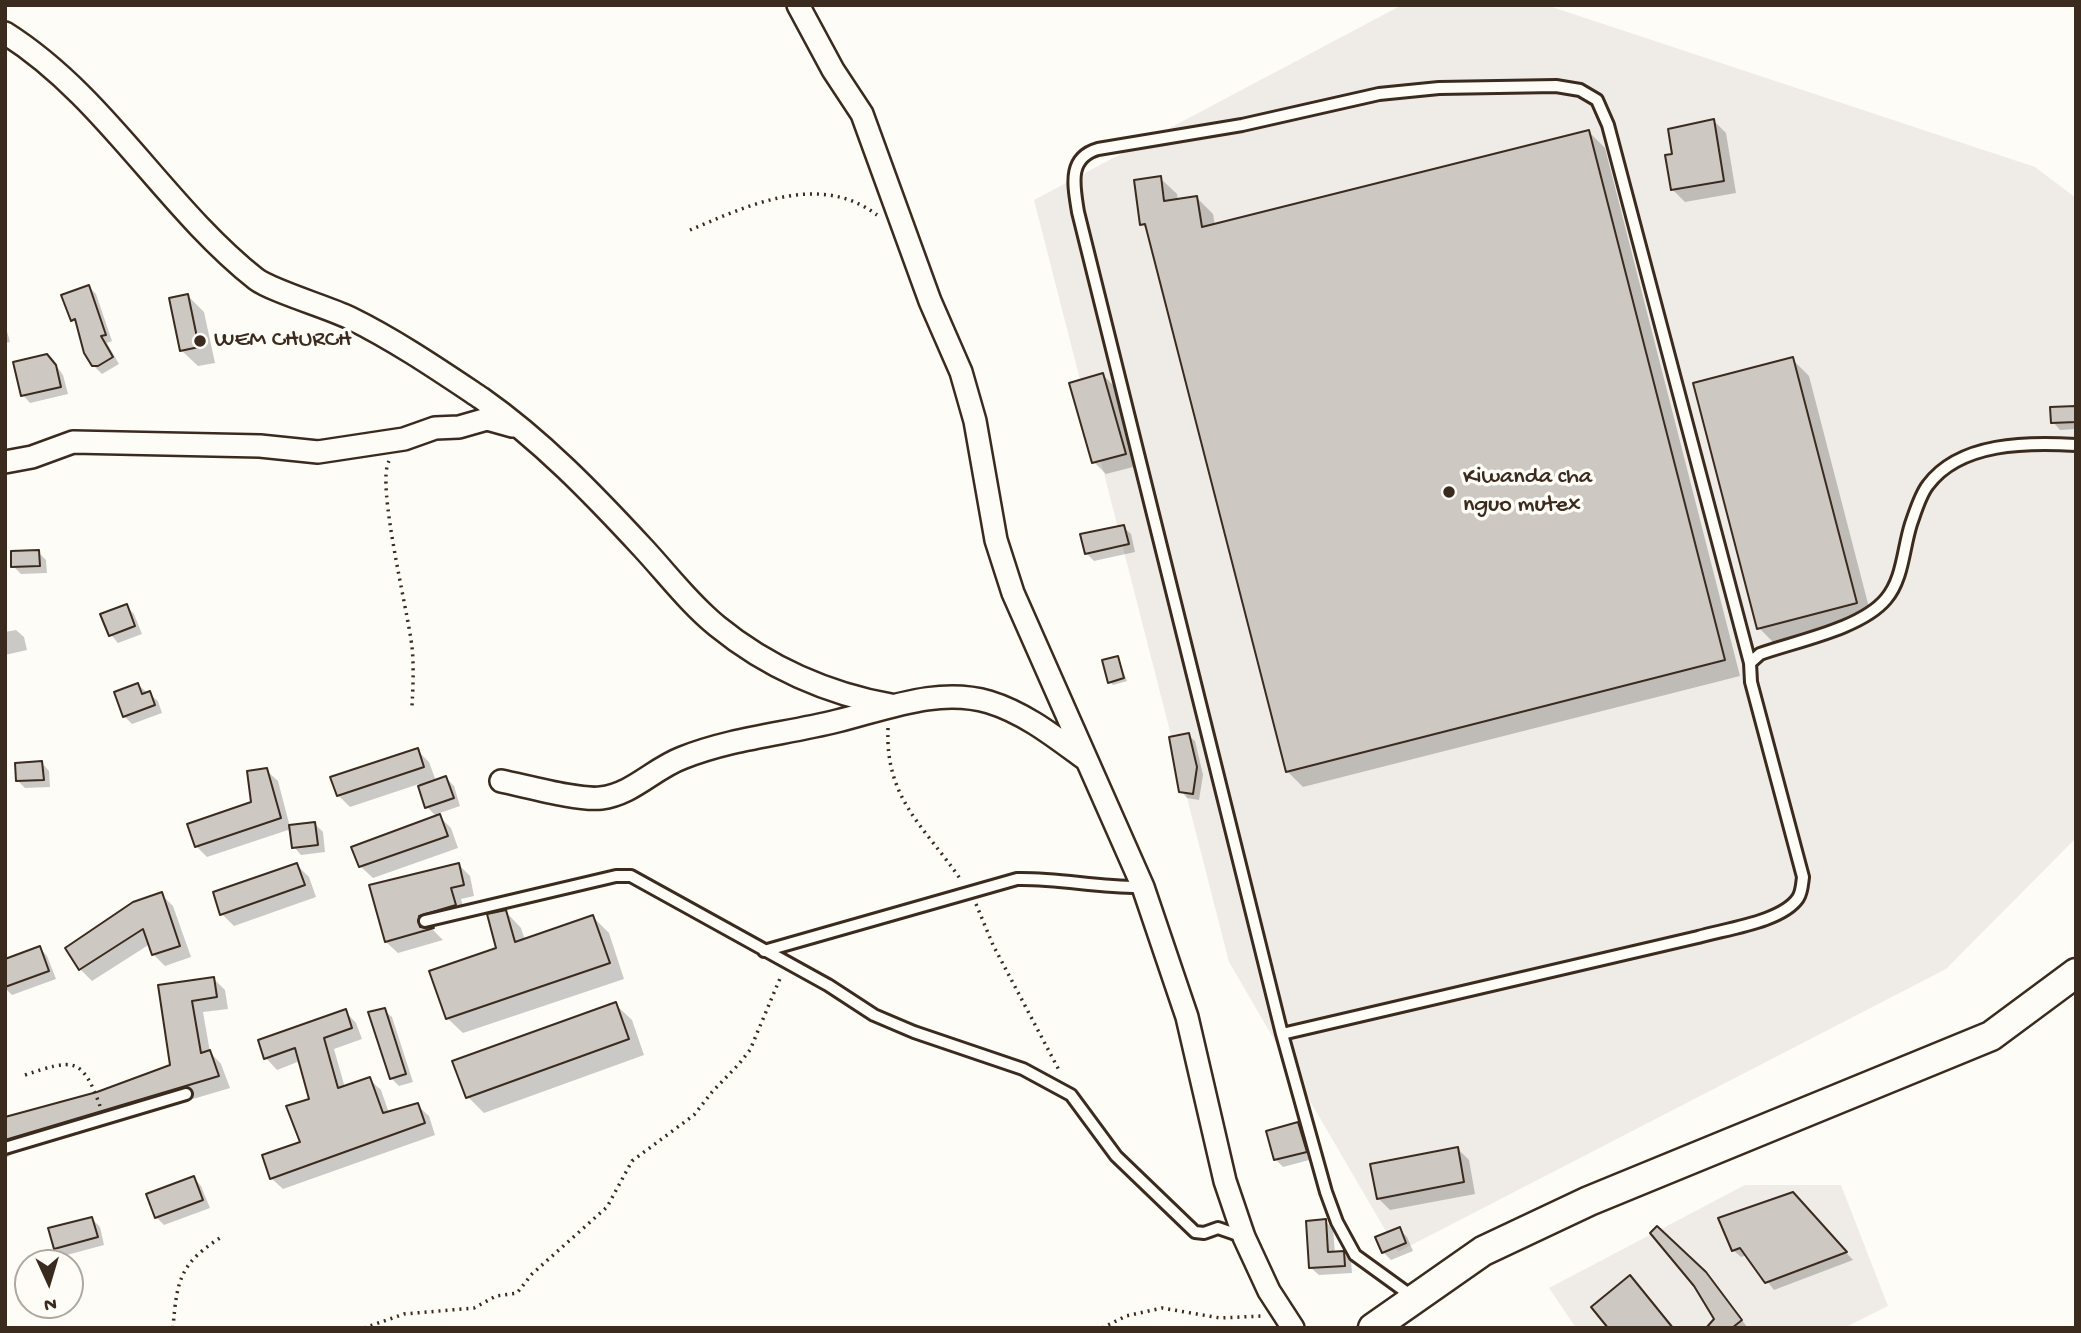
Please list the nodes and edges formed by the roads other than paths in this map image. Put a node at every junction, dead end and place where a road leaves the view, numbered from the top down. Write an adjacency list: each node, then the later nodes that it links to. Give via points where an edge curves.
1 (798, 5): 8 (street, via 862,114 961,372 975,421 996,540 1013,593)
2 (5, 33): 3 (street, via 66,80 187,215 259,281 353,319)
3 (524, 430): 5 (street, via 488,419 435,428 404,439 318,452 260,446 74,442); 7 (street, via 717,626 782,668 852,698)
4 (2076, 445): 6 (lane, via 1993,448 1952,463 1927,486 1887,599 1867,616 1760,654)
5 (5, 462)
6 (1750, 663): 14 (lane, via 1751,682 1803,877 1801,895 1790,908 1698,937); 14 (lane, via 1608,125 1597,100 1580,90 1556,86 1379,94 1085,153 1074,173 1078,212)
7 (891, 705): 8 (street, via 957,698 986,701 1016,712); 9 (street, via 835,722 732,741 679,759 625,793 599,799)
8 (1086, 760): 10 (street)
9 (502, 781)
10 (1143, 887): 12 (lane, via 1017,880); 17 (street, via 1187,1017 1225,1181)
11 (425, 921): 12 (lane, via 631,876)
12 (764, 951): 17 (lane, via 874,1015 1023,1069 1071,1095 1116,1156 1195,1232 1218,1228)
13 (2076, 973): 18 (street, via 1990,1036 1589,1200 1483,1251)
14 (1282, 1034): 18 (lane, via 1326,1192 1344,1238 1355,1255)
15 (186, 1094): 16 (lane)
16 (5, 1148)
17 (1244, 1237): 19 (street)
18 (1415, 1299): 20 (street)
19 (1289, 1322)
20 (1373, 1328)

